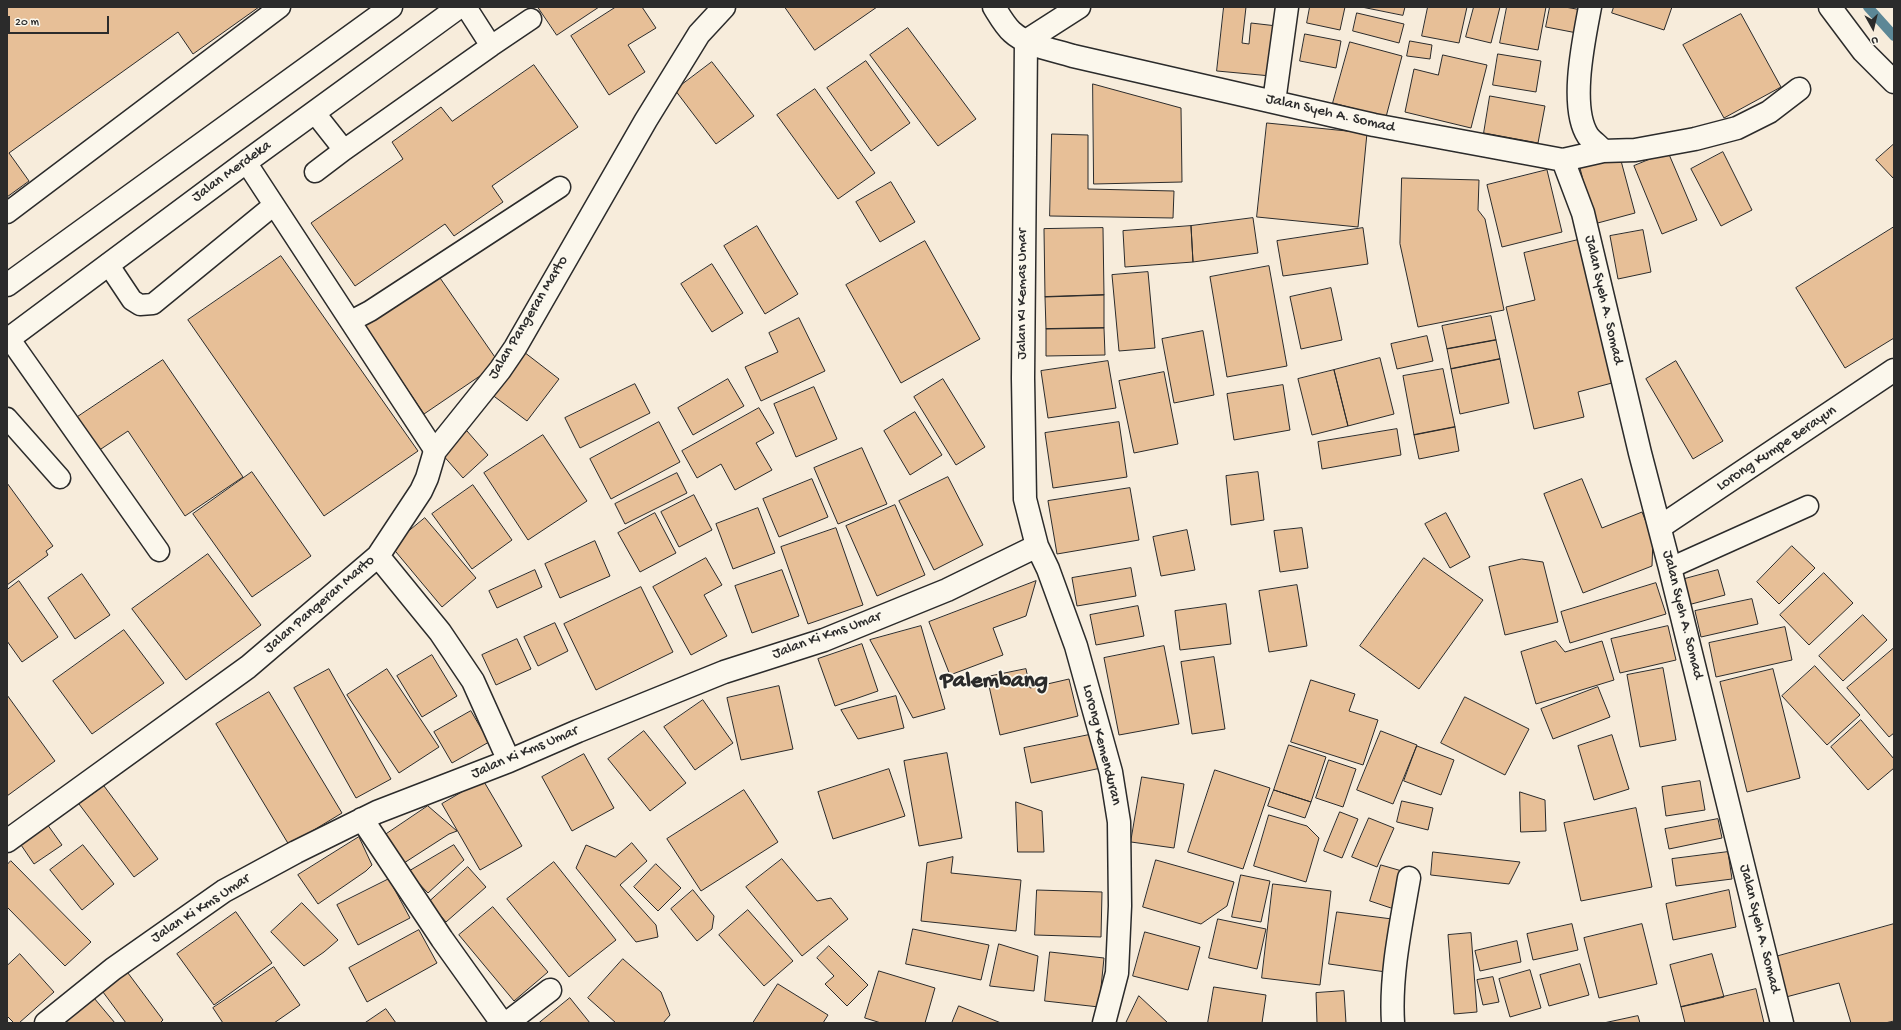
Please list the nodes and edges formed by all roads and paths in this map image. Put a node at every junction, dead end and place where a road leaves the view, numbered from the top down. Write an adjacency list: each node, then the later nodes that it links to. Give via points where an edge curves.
1 (280, 7): 25 (lane)
2 (391, 7): 27 (street)
3 (459, 7): 17 (street, Jalan Merdeka)
4 (466, 7): 13 (lane)
5 (724, 7): 32 (street, Jalan Pangeran Marto, via 699,34 646,120 515,348)
6 (994, 7): 12 (street, Jalan Syeh A. Somad, via 1012,33)
7 (1079, 7): 12 (street)
8 (1287, 7): 16 (street)
9 (1590, 7): 19 (street, via 1582,52 1580,103 1582,120 1588,135)
10 (1830, 7): 14 (street, via 1863,51)
11 (531, 19): 13 (lane)
12 (1026, 41): 16 (street, Jalan Syeh A. Somad, via 1073,56); 36 (street, Jalan KI Kemas Umar, via 1023,394 1026,499)
13 (491, 46): 18 (lane)
14 (1894, 82)
15 (1799, 89): 19 (street, via 1769,112 1737,128 1696,140 1635,150)
16 (1274, 102): 20 (street, Jalan Syeh A. Somad, via 1374,125)
17 (314, 112): 18 (lane); 21 (street, Jalan Merdeka)
18 (344, 150): 22 (lane)
19 (1603, 151): 20 (street)
20 (1563, 160): 35 (street, Jalan Syeh A. Somad, via 1583,213)
21 (246, 162): 24 (lane); 26 (street, Jalan Merdeka)
22 (315, 172)
23 (560, 187): 28 (lane)
24 (274, 205): 26 (lane, via 153,304 140,305 132,300); 28 (lane)
25 (7, 213)
26 (108, 264): 29 (street, Jalan Merdeka)
27 (7, 285)
28 (351, 321): 32 (lane)
29 (8, 339): 37 (lane)
30 (1894, 370): 35 (street, Lorong Kumpe Berayun)
31 (7, 418): 33 (lane)
32 (435, 452): 38 (street, Jalan Pangeran Marto, via 428,478)
33 (60, 478)
34 (1808, 506): 39 (lane)
35 (1660, 527): 39 (street, Jalan Syeh A. Somad)
36 (1037, 546): 40 (street, Jalan Ki Kms Umar, via 947,590 824,640 724,672); 48 (street, Lorong Kemenduran, via 1076,646 1111,772 1120,822 1117,973)
37 (158, 550)
38 (378, 556): 40 (street, via 440,632 473,681); 42 (street, Jalan Pangeran Marto, via 248,667)
39 (1670, 568): 50 (street, Jalan Syeh A. Somad)
40 (509, 762): 41 (street, Jalan Ki Kms Umar)
41 (362, 819): 45 (street, Jalan Ki Kms Umar, via 224,891 113,969); 46 (street)
42 (7, 841)
43 (1409, 878): 49 (street, via 1394,978)
44 (550, 990): 47 (street)
45 (46, 1023)
46 (502, 1023)
47 (507, 1023)
48 (1104, 1023)
49 (1393, 1023)
50 (1782, 1023)

